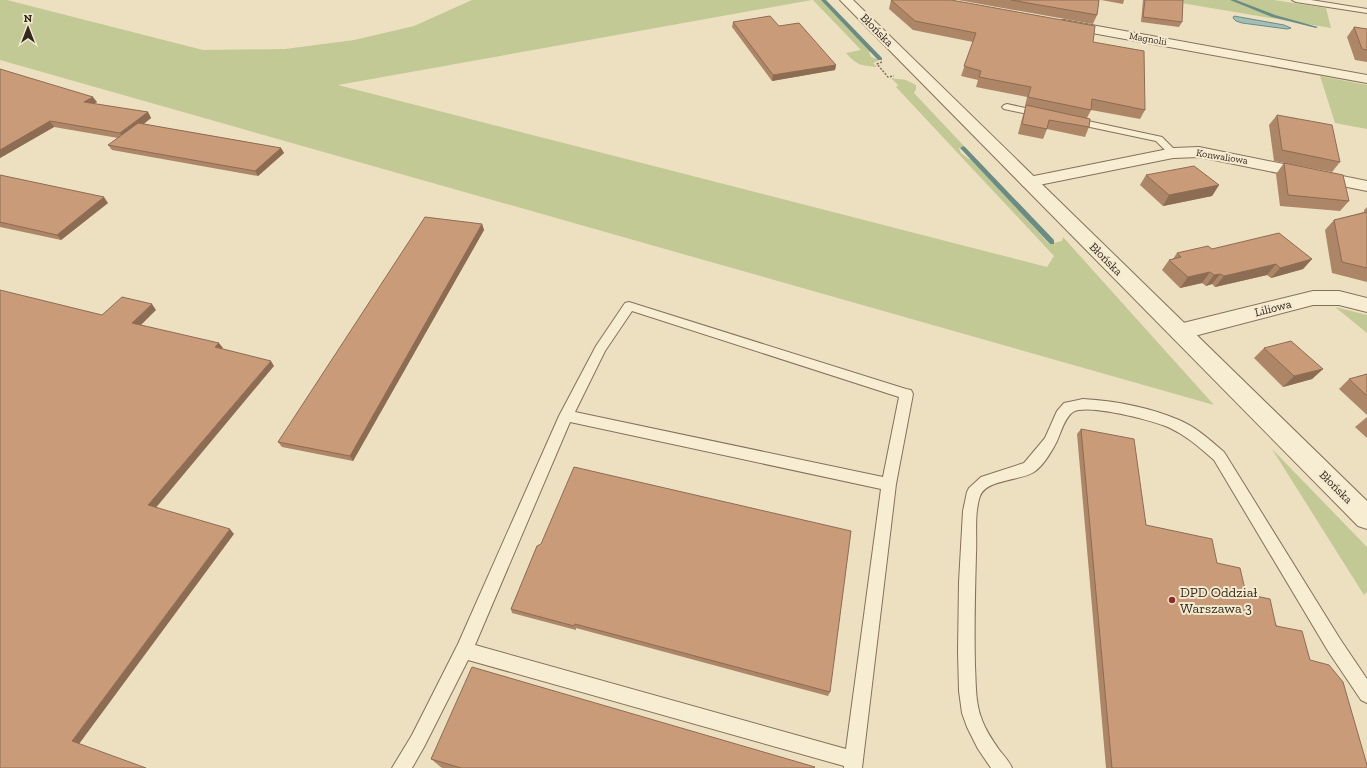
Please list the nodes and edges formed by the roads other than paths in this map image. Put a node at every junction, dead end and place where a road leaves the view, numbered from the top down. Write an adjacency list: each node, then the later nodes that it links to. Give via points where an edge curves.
1 (846, 0): 10 (street, Błońska)
2 (1296, 0): 3 (lane)
3 (1367, 11)
4 (1052, 22): 5 (street, Magnolii)
5 (1367, 79)
6 (1007, 107): 7 (lane)
7 (1053, 117)
8 (1068, 120): 9 (lane, via 1159,139)
9 (1173, 153): 10 (street, Konwaliowa); 11 (street, Konwaliowa, via 1199,152)
10 (1029, 182): 13 (street, Błońska)
11 (1367, 186)
12 (1367, 305): 13 (street, Liliowa, via 1339,298 1313,298)
13 (1179, 332): 16 (street, Błońska)
14 (566, 416): 15 (lane); 15 (lane, via 600,349 630,306 906,394); 17 (lane)
15 (889, 484): 19 (lane)
16 (1367, 518)
17 (464, 650): 19 (lane); 20 (lane, via 418,741)
18 (1367, 694): 21 (lane, via 1334,645 1219,456 1175,424 1122,409 1083,404 1069,407 1062,415 1050,441 1029,468 986,481 974,492 969,526 966,634 968,688 971,714 996,762)
19 (854, 764)
20 (401, 768)
21 (1003, 768)

